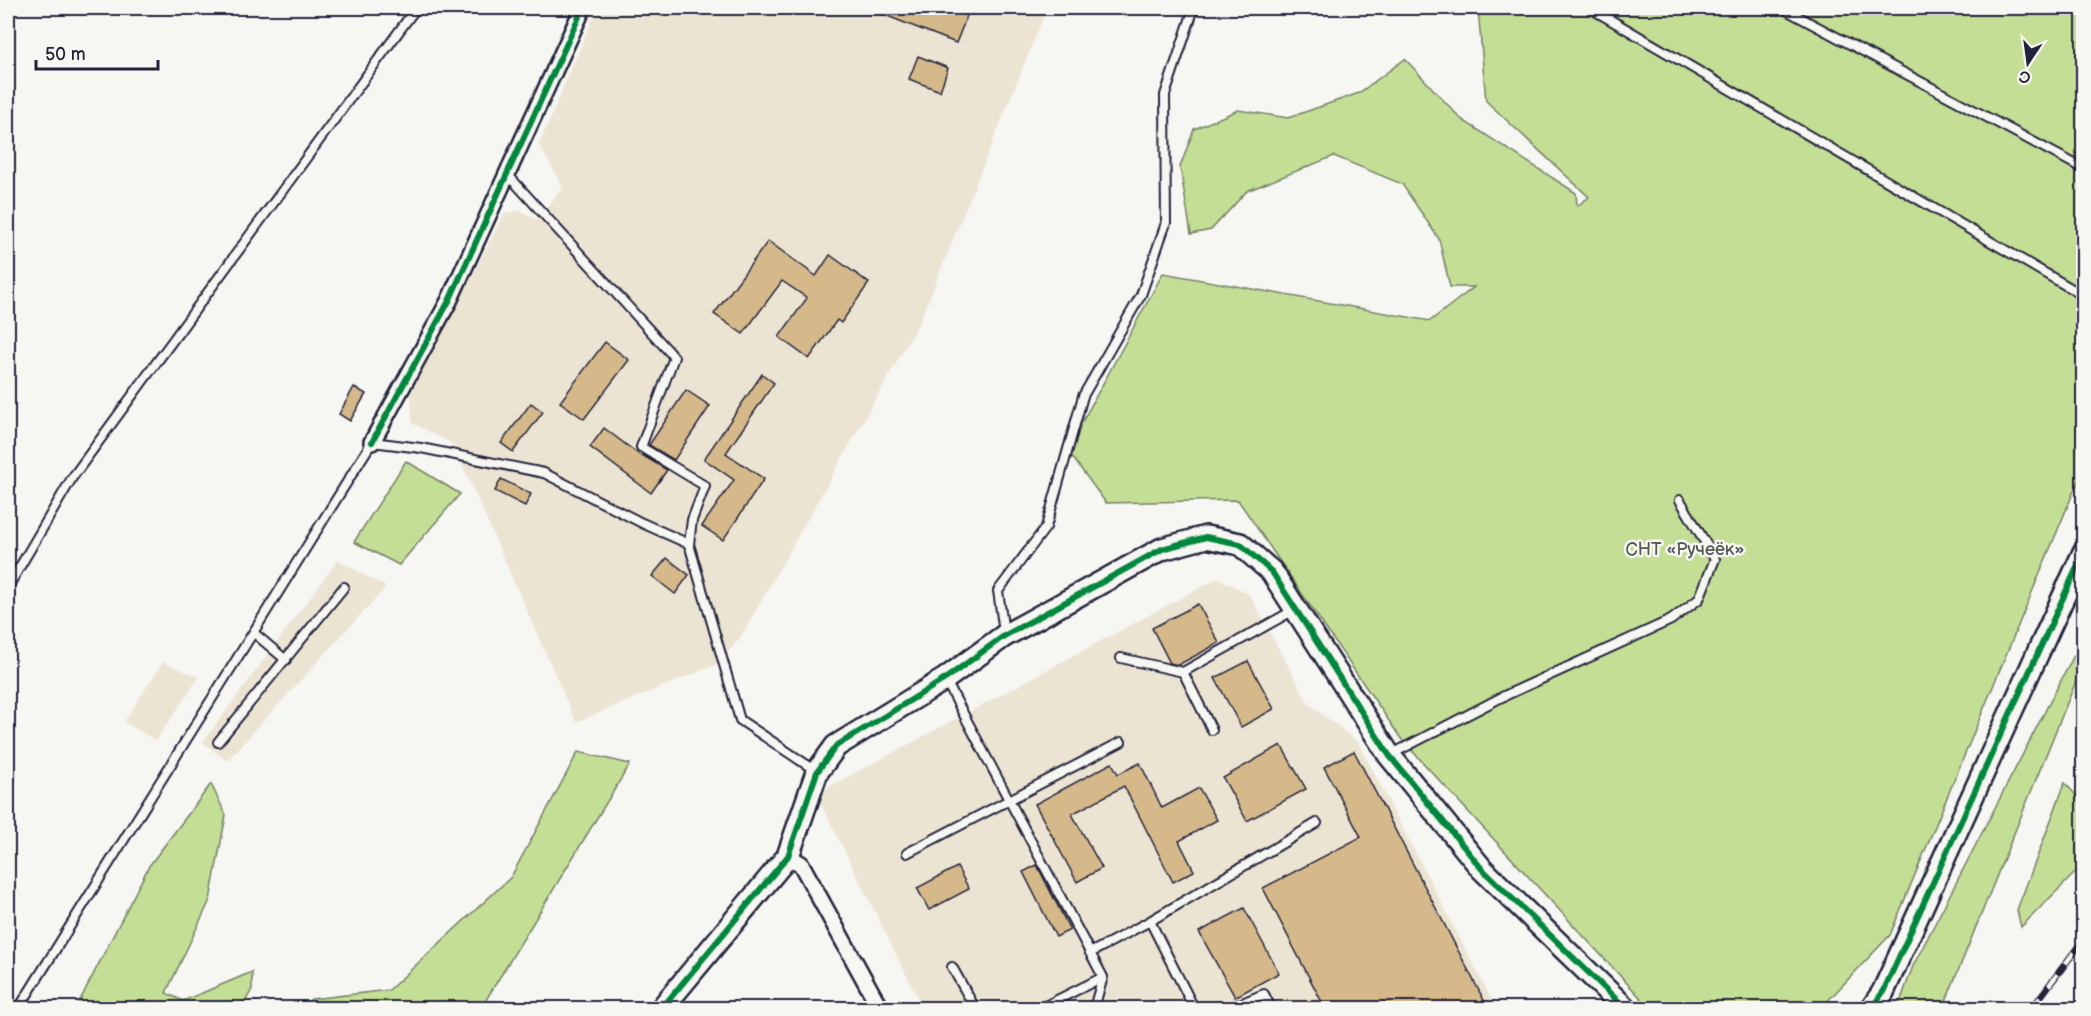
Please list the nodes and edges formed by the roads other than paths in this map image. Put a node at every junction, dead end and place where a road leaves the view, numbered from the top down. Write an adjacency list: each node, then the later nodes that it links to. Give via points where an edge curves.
1 (416, 8): 13 (lane, via 72,478)
2 (583, 8): 7 (street)
3 (1194, 8): 17 (lane, via 1164,95 1166,223 1141,295 1083,396 1046,527 998,591)
4 (1786, 10): 6 (lane)
5 (1597, 12): 8 (lane)
6 (2084, 169)
7 (507, 174): 9 (street, via 449,301); 11 (lane, via 674,357 641,447 705,486 692,520)
8 (2084, 296)
9 (372, 442): 11 (lane, via 544,473); 16 (lane)
10 (1680, 500): 25 (lane, via 1714,559 1699,599 1671,620 1502,697)
11 (689, 544): 26 (lane, via 740,720)
12 (2084, 552): 45 (street, via 1883,993)
13 (8, 587)
14 (344, 587): 19 (lane)
15 (1295, 609): 17 (street, via 1272,572 1240,544 1206,537 1162,549); 20 (lane); 25 (street)
16 (254, 633): 19 (lane); 35 (lane)
17 (1004, 636): 21 (street)
18 (1121, 658): 20 (lane)
19 (285, 660): 23 (lane)
20 (1183, 672): 22 (lane)
21 (945, 679): 26 (street, via 836,746); 27 (lane)
22 (1212, 730)
23 (218, 742)
24 (1121, 742): 27 (lane)
25 (1389, 755): 44 (street, via 1482,869)
26 (817, 772): 30 (street)
27 (1009, 800): 29 (lane); 32 (lane)
28 (1317, 823): 31 (lane)
29 (907, 853)
30 (788, 856): 36 (street); 37 (street, via 801,864)
31 (1150, 921): 32 (lane); 41 (lane)
32 (1090, 953): 34 (lane)
33 (952, 967): 38 (lane)
34 (1103, 977): 39 (lane); 40 (lane)
35 (19, 1008)
36 (662, 1008)
37 (880, 1008)
38 (975, 1008)
39 (1041, 1008)
40 (1094, 1008)
41 (1194, 1008)
42 (1230, 1008): 43 (lane, via 1264,994)
43 (1271, 1008)
44 (1625, 1008)
45 (1872, 1008)

